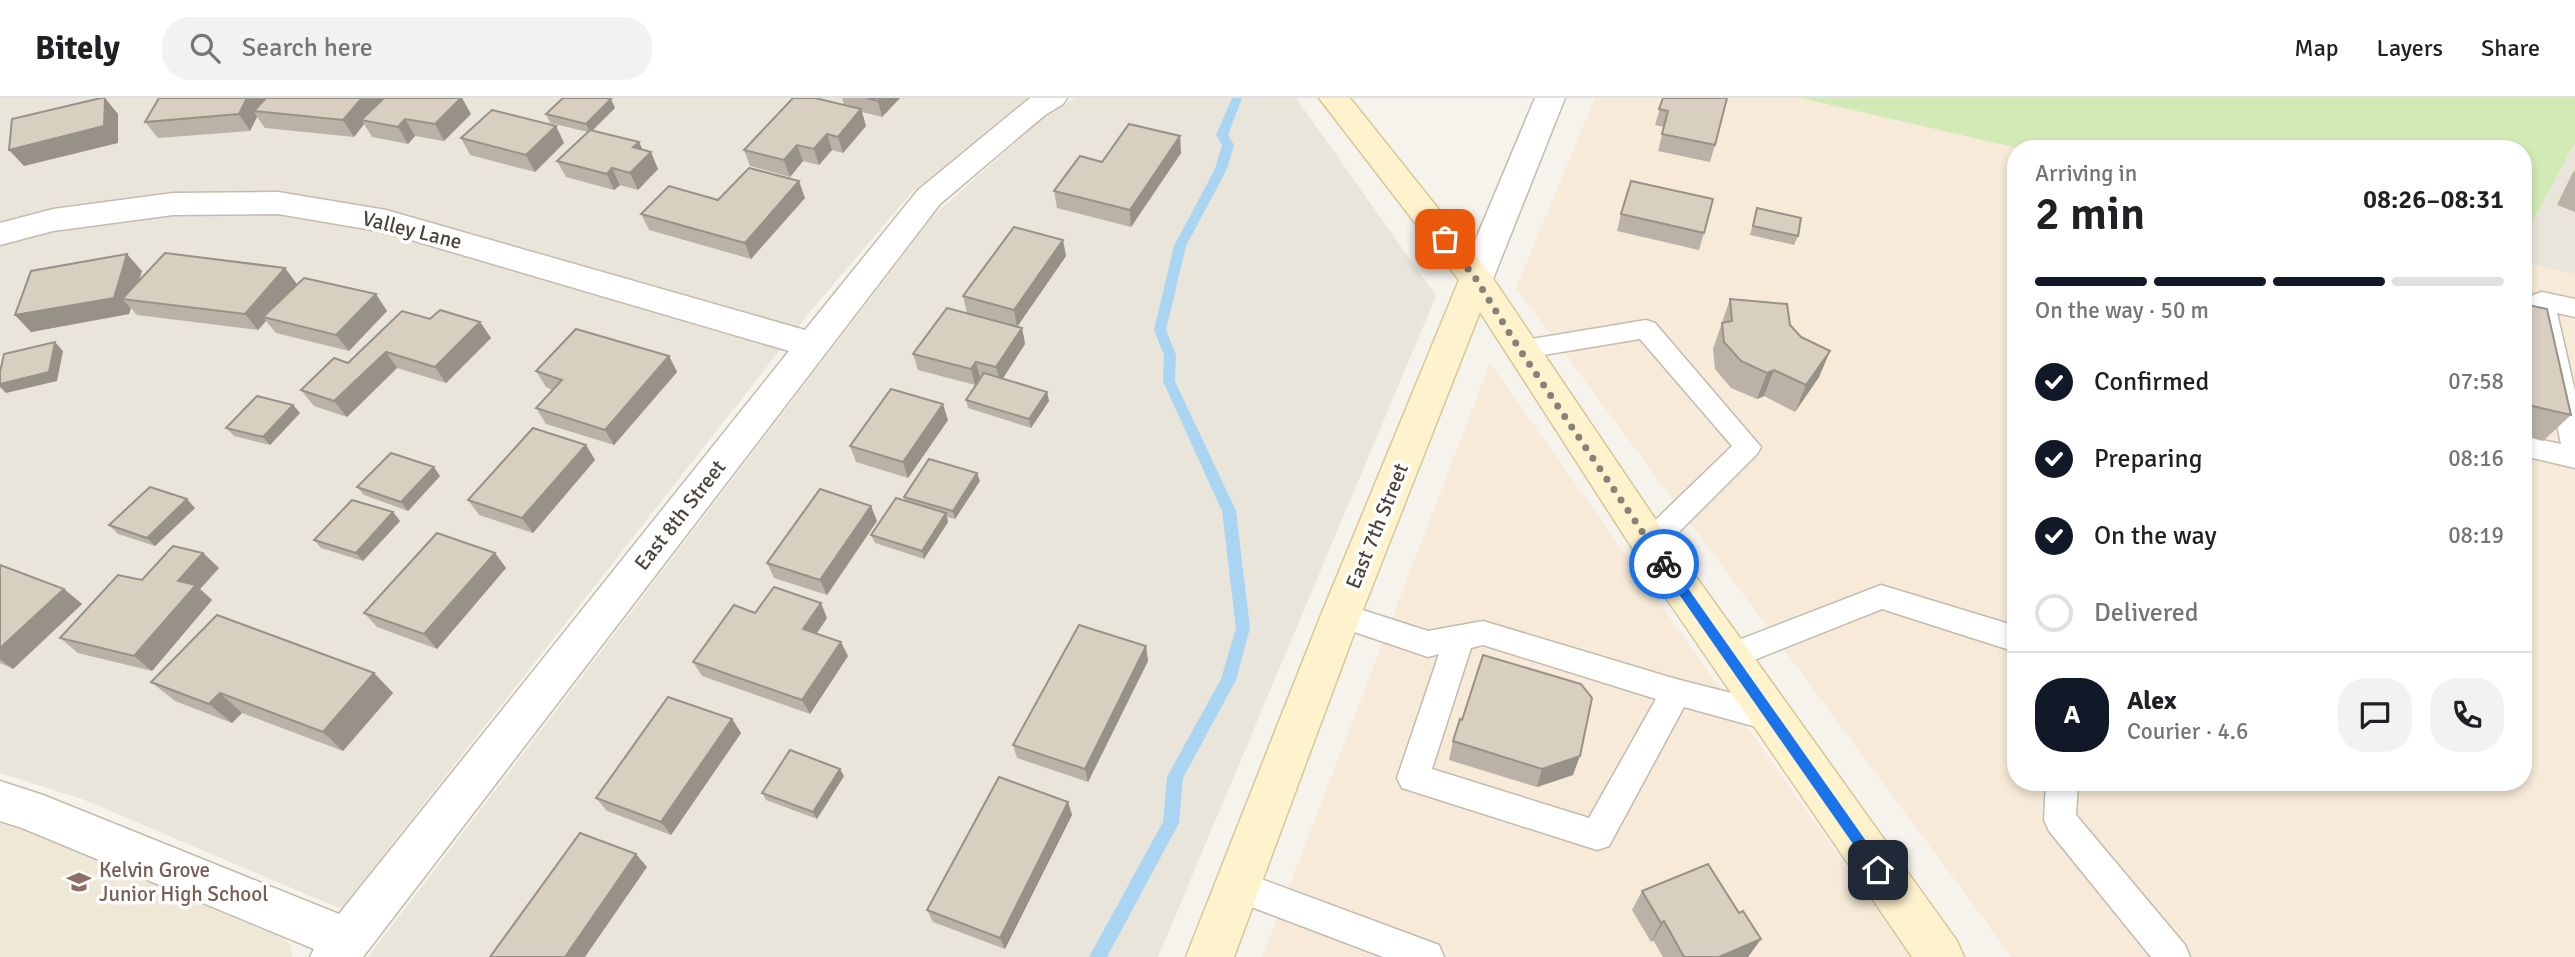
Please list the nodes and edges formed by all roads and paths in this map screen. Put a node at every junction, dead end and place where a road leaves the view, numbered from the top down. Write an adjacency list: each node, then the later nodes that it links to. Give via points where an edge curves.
1 (1052, 98): 7 (street, East 8th Street, via 929,197)
2 (1334, 98): 5 (main road)
3 (1550, 98): 5 (street, East 7th Street)
4 (0, 234): 7 (street, Valley Lane, via 53,220 173,204 278,203 386,220)
5 (1476, 279): 8 (main road); 14 (main road, East 7th Street)
6 (2575, 308): 9 (lane, via 2542,301)
7 (813, 345): 23 (street, East 8th Street)
8 (1520, 350): 13 (main road); 13 (lane, via 1646,329 1748,447)
9 (2567, 380): 11 (lane)
10 (2532, 448): 12 (lane)
11 (2575, 449)
12 (2575, 458)
13 (1650, 543): 17 (main road)
14 (1342, 615): 16 (lane, via 1429,644); 22 (main road, East 7th Street)
15 (2007, 636): 17 (lane, via 1881,597)
16 (1460, 638): 18 (lane, via 1483,633); 18 (lane, via 1413,778 1597,835)
17 (1729, 657): 19 (main road)
18 (1676, 691): 19 (lane)
19 (1771, 717): 26 (main road)
20 (2062, 791): 27 (lane, via 2060,820)
21 (0, 801): 23 (street, via 27,808)
22 (1237, 886): 24 (main road, East 7th Street); 25 (lane)
23 (340, 949)
24 (1210, 957)
25 (1427, 957)
26 (1940, 957)
27 (2173, 957)

